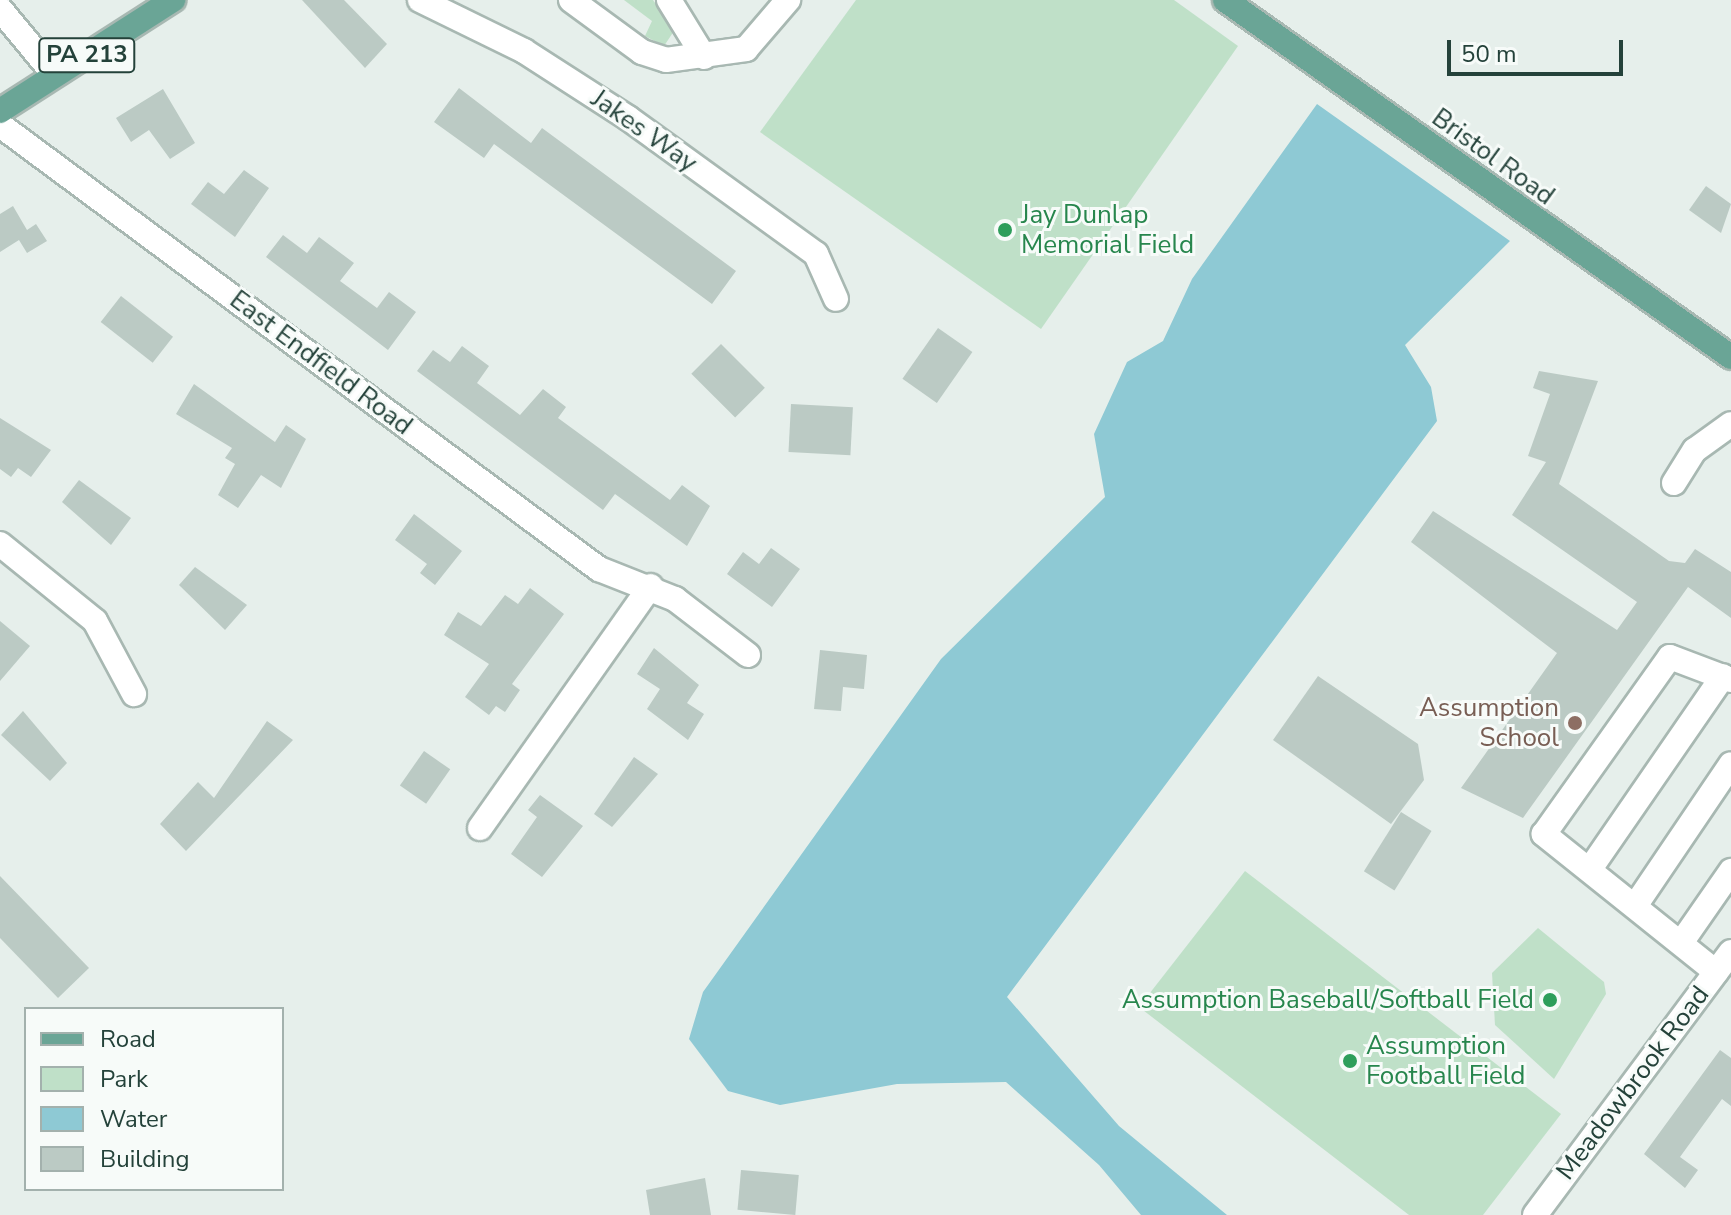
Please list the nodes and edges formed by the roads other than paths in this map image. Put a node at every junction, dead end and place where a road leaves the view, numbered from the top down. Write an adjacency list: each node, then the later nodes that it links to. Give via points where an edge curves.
1 (173, 0): 9 (main road, PA 213)
2 (420, 0): 12 (street, Jakes Way, via 524,51 628,118 816,254)
3 (571, 0): 8 (street, via 642,52 666,60)
4 (669, 0): 8 (street)
5 (788, 0): 8 (street, via 746,49)
6 (1225, 0): 13 (main road, Bristol Road)
7 (0, 9): 9 (street)
8 (704, 57)
9 (54, 74): 10 (main road, PA 213)
10 (0, 111)
11 (0, 125): 17 (street, East Endfield Road, via 599,569)
12 (836, 299)
13 (1731, 357)
14 (1731, 424): 15 (street, via 1695,450)
15 (1674, 483)
16 (0, 544): 20 (street, via 95,621)
17 (651, 586): 18 (street, East Endfield Road); 22 (street)
18 (748, 655)
19 (1727, 678): 23 (street); 23 (street, via 1670,657 1544,834)
20 (134, 694)
21 (1731, 764): 25 (street)
22 (480, 828)
23 (1590, 869): 25 (street)
24 (1731, 871): 26 (street)
25 (1635, 906): 26 (street)
26 (1681, 943): 28 (street)
27 (1731, 952): 28 (street, Meadowbrook Road)
28 (1716, 972): 29 (street, Meadowbrook Road)
29 (1535, 1215)

